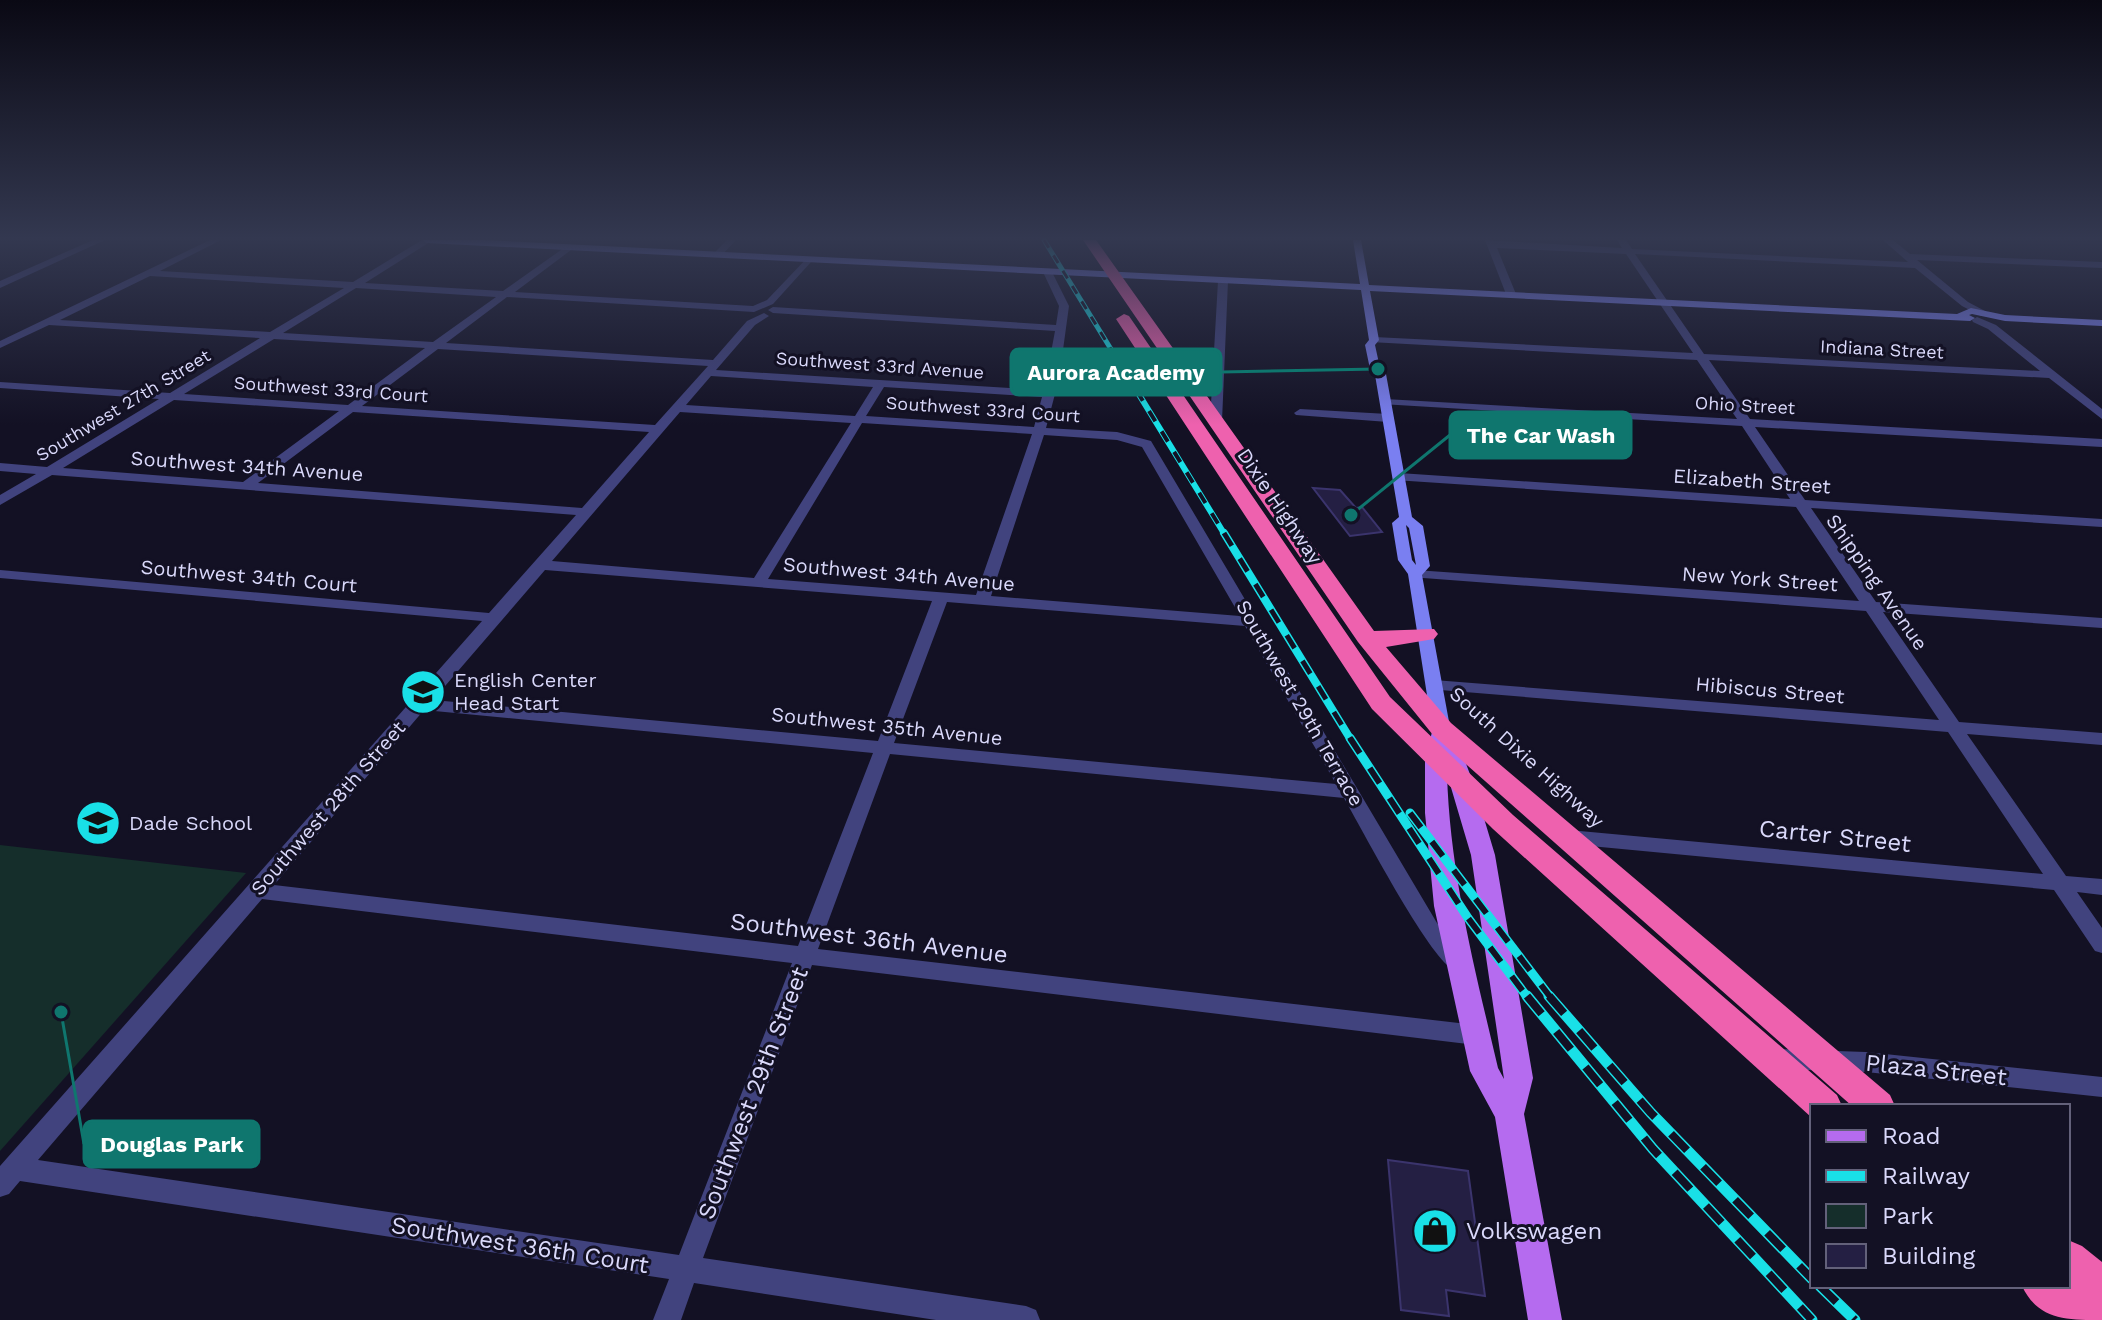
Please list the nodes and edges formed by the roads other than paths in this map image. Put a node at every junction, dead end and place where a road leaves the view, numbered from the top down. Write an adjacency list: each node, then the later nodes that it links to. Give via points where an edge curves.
1 (1663, 301): 23 (street, Shipping Avenue)
2 (90, 302): 16 (street)
3 (328, 302): 19 (street, Southwest 27th Street)
4 (494, 302): 22 (street)
5 (623, 302): 14 (street)
6 (770, 302): 14 (street, Southwest 28th Street)
7 (1064, 302): 18 (street)
8 (1121, 302): 73 (highway, Dixie Highway, via 1361,676)
9 (1125, 302): 29 (highway, South Dixie Highway)
10 (1222, 302): 28 (street)
11 (1367, 302): 20 (street)
12 (1675, 302): 15 (street)
13 (1961, 302): 15 (street)
14 (761, 312): 18 (street); 24 (street, Southwest 28th Street)
15 (1978, 316): 17 (street); 25 (street)
16 (48, 322): 19 (street, Southwest 33rd Avenue); 21 (street)
17 (2102, 323)
18 (1059, 328): 30 (street)
19 (273, 335): 22 (street, Southwest 33rd Avenue); 31 (street, Southwest 27th Street)
20 (1374, 340): 23 (street, Indiana Street); 34 (street, via 1370,345)
21 (0, 345)
22 (436, 345): 24 (street, Southwest 33rd Avenue); 35 (street)
23 (1699, 357): 25 (street, Indiana Street); 42 (street, Shipping Avenue)
24 (713, 368): 26 (street, Southwest 33rd Avenue); 36 (street, Southwest 28th Street)
25 (2053, 375): 32 (street)
26 (881, 383): 30 (street, Southwest 33rd Avenue); 40 (street)
27 (0, 385): 31 (street, Southwest 33rd Court)
28 (1217, 387): 29 (street); 41 (street)
29 (1195, 391): 41 (highway, South Dixie Highway)
30 (1049, 394): 44 (street)
31 (173, 396): 35 (street, Southwest 33rd Court); 48 (street, Southwest 27th Street)
32 (2079, 397): 33 (street); 38 (street)
33 (2102, 398)
34 (1385, 402): 39 (street); 42 (street, Ohio Street)
35 (350, 408): 43 (street, Southwest 33rd Court); 50 (street)
36 (678, 408): 40 (street, Southwest 33rd Court); 43 (street, Southwest 28th Street)
37 (1300, 413): 39 (street)
38 (2102, 415)
39 (1388, 418): 49 (street)
40 (856, 419): 44 (street, Southwest 33rd Court); 58 (street)
41 (1216, 421): 66 (highway, South Dixie Highway)
42 (1743, 422): 46 (street, Ohio Street); 52 (street, Shipping Avenue)
43 (659, 429): 53 (street, Southwest 28th Street)
44 (1039, 431): 45 (street, Southwest 33rd Court); 60 (street)
45 (1141, 441): 63 (street, Southwest 29th Terrace, via 1152,450)
46 (2102, 443)
47 (0, 467): 48 (street, Southwest 34th Avenue)
48 (49, 471): 50 (street, Southwest 34th Avenue); 51 (street, Southwest 27th Street)
49 (1399, 477): 52 (street, Elizabeth Street); 57 (street, via 1406,519 1399,523 1404,557)
50 (245, 486): 53 (street, Southwest 34th Avenue)
51 (0, 501)
52 (1799, 504): 54 (street, Elizabeth Street); 61 (street, Shipping Avenue)
53 (587, 512): 55 (street, Southwest 28th Street)
54 (2102, 523)
55 (542, 565): 58 (street, Southwest 34th Avenue); 62 (street, Southwest 28th Street)
56 (0, 574): 62 (street, Southwest 34th Court)
57 (1415, 574): 61 (street, New York Street); 65 (street)
58 (758, 583): 59 (street, Southwest 34th Avenue)
59 (941, 597): 60 (street, Southwest 34th Avenue); 72 (street, Southwest 29th Street)
60 (982, 601): 63 (street, Southwest 34th Avenue)
61 (1870, 606): 64 (street, New York Street); 69 (street, Shipping Avenue)
62 (495, 618): 68 (street, Southwest 28th Street)
63 (1253, 622): 75 (street, Southwest 29th Terrace)
64 (2102, 623)
65 (1426, 634): 66 (highway, via 1387,640); 67 (street)
66 (1366, 637): 70 (highway, South Dixie Highway)
67 (1434, 685): 69 (street, Hibiscus Street); 70 (street)
68 (418, 704): 72 (street, Southwest 35th Avenue); 79 (street, Southwest 28th Street)
69 (1953, 727): 71 (street, Hibiscus Street); 77 (street, Shipping Avenue)
70 (1442, 729): 73 (main road); 74 (main road); 76 (highway, South Dixie Highway)
71 (2102, 739)
72 (883, 747): 75 (street, Southwest 35th Avenue); 81 (street, Southwest 29th Street)
73 (1436, 760): 74 (highway, Dixie Highway); 82 (main road, via 1438,829)
74 (1463, 785): 84 (highway); 89 (main road, via 1483,855 1519,1078)
75 (1352, 792): 82 (street, Southwest 29th Terrace, via 1430,929)
76 (1563, 837): 77 (street, Carter Street); 85 (highway, South Dixie Highway)
77 (2059, 883): 78 (street, Carter Street); 80 (street, Shipping Avenue)
78 (2102, 887)
79 (256, 891): 81 (street, Southwest 36th Avenue); 90 (street, Southwest 28th Street)
80 (2102, 945)
81 (805, 957): 83 (street, Southwest 36th Avenue); 92 (street, Southwest 29th Street)
82 (1459, 964): 83 (main road)
83 (1476, 1035): 89 (main road, via 1484,1071)
84 (1771, 1059): 85 (street, Plaza Street); 87 (highway)
85 (1824, 1061): 86 (street, Plaza Street); 88 (highway, South Dixie Highway)
86 (2102, 1087)
87 (1822, 1104)
88 (1875, 1104)
89 (1509, 1114): 97 (main road)
90 (7, 1177): 92 (street, Southwest 36th Court)
91 (2070, 1262): 93 (highway)
92 (686, 1270): 95 (street, Southwest 29th Street); 96 (street, Southwest 36th Court)
93 (2102, 1287)
94 (2045, 1288): 98 (highway)
95 (667, 1320)
96 (1026, 1320)
97 (1545, 1320)
98 (2085, 1320)

